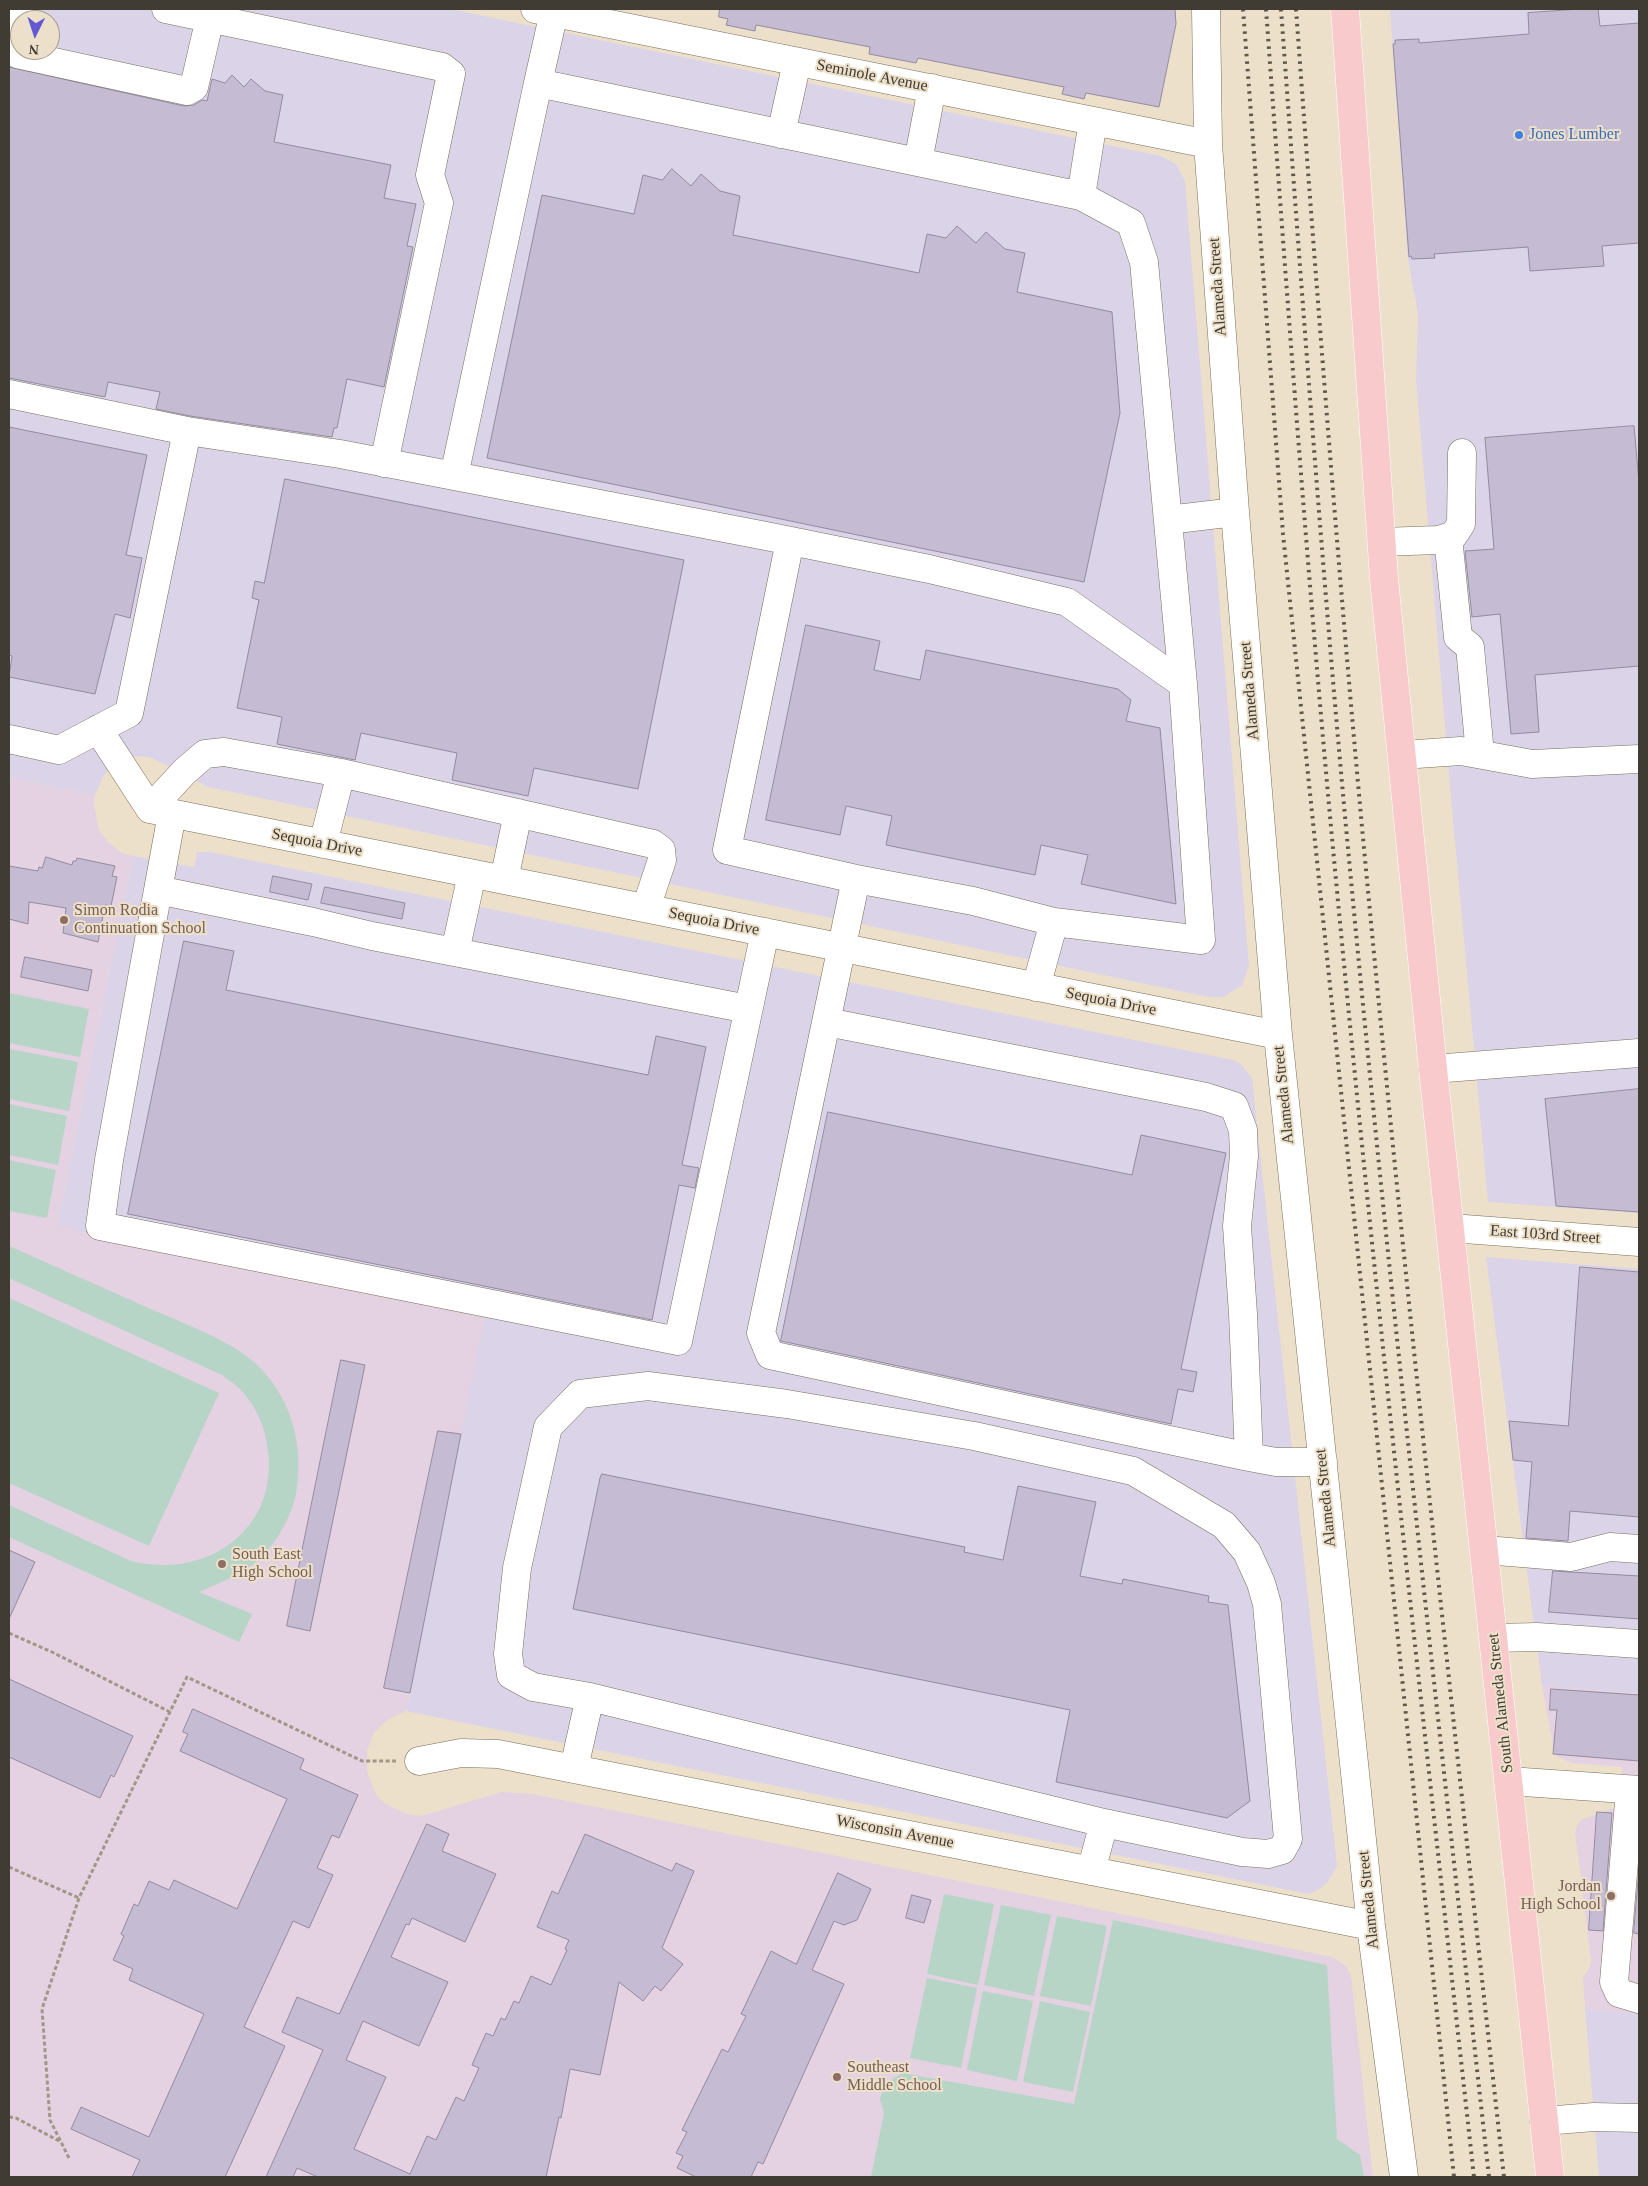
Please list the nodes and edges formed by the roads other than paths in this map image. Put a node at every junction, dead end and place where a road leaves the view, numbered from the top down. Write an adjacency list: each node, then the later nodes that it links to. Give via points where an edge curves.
1 (20, 9): 6 (street, via 12,49 17,54 187,91 194,86)
2 (166, 9): 6 (street)
3 (1206, 9): 12 (street, Alameda Street)
4 (1345, 9): 24 (main road)
5 (544, 10): 7 (street, Seminole Avenue); 8 (street)
6 (210, 18): 18 (street, via 442,67 451,74 430,175 439,203)
7 (797, 62): 9 (street, Seminole Avenue); 11 (street)
8 (538, 83): 11 (street); 19 (street)
9 (932, 88): 10 (street, Seminole Avenue); 13 (street)
10 (1093, 121): 12 (street, Seminole Avenue); 14 (street)
11 (782, 134): 13 (street)
12 (1208, 144): 20 (street, Alameda Street)
13 (918, 162): 14 (street)
14 (1081, 196): 21 (street, via 1131,223 1144,262)
15 (9, 394): 16 (street)
16 (187, 430): 18 (street); 26 (street, via 129,713)
17 (1462, 453): 22 (street, via 1461,524 1453,536)
18 (384, 463): 19 (street)
19 (454, 476): 23 (street)
20 (1235, 512): 21 (street); 47 (street, Alameda Street)
21 (1168, 520): 25 (street)
22 (1448, 537): 24 (street); 28 (street, via 1458,637 1470,648)
23 (790, 541): 25 (street, via 929,569 1067,602); 36 (street, via 727,850)
24 (1382, 542): 29 (main road)
25 (1183, 684): 40 (street, via 1200,940)
26 (98, 729): 27 (street, via 59,750); 32 (street)
27 (9, 739)
28 (1480, 754): 29 (street, via 1461,751); 30 (street, via 1532,764)
29 (1402, 755): 49 (main road)
30 (1639, 759)
31 (341, 773): 32 (street, via 224,752 205,754 185,770); 33 (street); 34 (street)
32 (161, 811): 34 (street, Sequoia Drive); 38 (street)
33 (518, 813): 37 (street); 39 (street, via 653,844 661,850 662,860)
34 (323, 844): 35 (street, Sequoia Drive)
35 (472, 874): 37 (street, Sequoia Drive); 43 (street)
36 (856, 879): 40 (street, via 973,901); 42 (street)
37 (504, 880): 39 (street, Sequoia Drive)
38 (158, 890): 43 (street); 45 (street, via 100,1226 678,1341)
39 (646, 908): 41 (street, Sequoia Drive)
40 (1054, 922): 44 (street)
41 (765, 932): 42 (street, Sequoia Drive); 45 (street)
42 (841, 948): 44 (street, Sequoia Drive); 46 (street)
43 (455, 952): 45 (street)
44 (1036, 987): 47 (street, Sequoia Drive)
45 (748, 1009)
46 (828, 1022): 52 (street, via 1206,1097 1234,1106 1243,1130 1244,1156 1237,1226); 52 (street, via 762,1333 770,1355)
47 (1278, 1035): 53 (street, Alameda Street)
48 (1639, 1053): 49 (street)
49 (1433, 1068): 50 (main road)
50 (1451, 1228): 51 (street, East 103rd Street); 55 (main road, South Alameda Street)
51 (1639, 1242)
52 (1249, 1457): 53 (street, via 1276,1462)
53 (1323, 1462): 65 (street, Alameda Street)
54 (1639, 1549): 55 (street, via 1610,1547 1571,1557)
55 (1485, 1550): 56 (main road, South Alameda Street)
56 (1494, 1638): 57 (street, via 1537,1636); 61 (main road, South Alameda Street)
57 (1639, 1644)
58 (590, 1697): 60 (street); 63 (street); 63 (street, via 533,1687 511,1674 508,1654 517,1568 548,1428 580,1394 648,1386 787,1404 974,1436 1133,1470 1224,1524 1247,1552 1261,1583 1267,1604 1288,1839 1282,1850 1268,1854 1242,1852)
59 (419, 1761): 60 (street, Wisconsin Avenue, via 461,1753 498,1754)
60 (574, 1768): 64 (street, Wisconsin Avenue)
61 (1509, 1781): 62 (street); 68 (main road, South Alameda Street)
62 (1634, 1790): 66 (street, via 1614,1982 1619,1993)
63 (1104, 1823): 64 (street)
64 (1091, 1870): 65 (street, Wisconsin Avenue)
65 (1371, 1926): 69 (street, Alameda Street)
66 (1639, 1999)
67 (1639, 2118): 68 (street)
68 (1544, 2121): 70 (main road, South Alameda Street)
69 (1404, 2177)
70 (1550, 2177)

